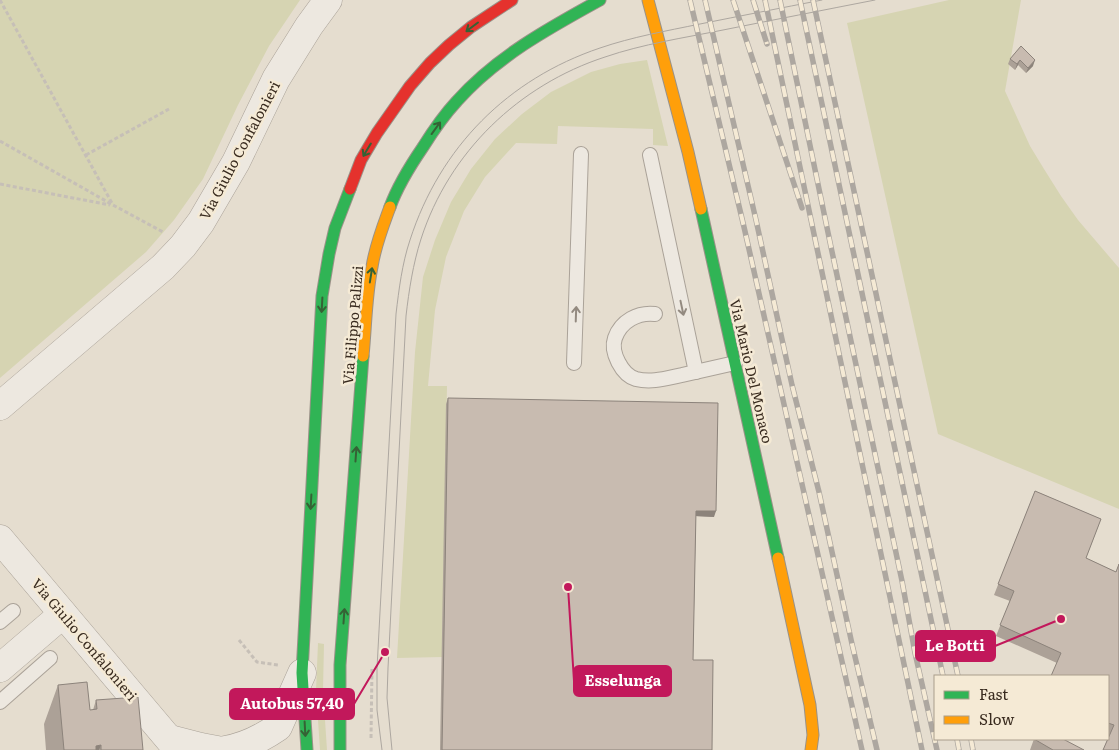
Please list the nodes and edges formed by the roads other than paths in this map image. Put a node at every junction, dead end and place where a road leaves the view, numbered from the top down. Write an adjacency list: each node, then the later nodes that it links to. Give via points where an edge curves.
1 (328, 0): 11 (street, Via Giulio Confalonieri, via 276,79 220,191 183,246 163,267)
2 (512, 0): 18 (main road, one-way to 18, via 449,45 410,86 361,160 335,228 322,296)
3 (600, 0): 24 (main road, Via Filippo Palizzi, one-way to 3, via 340,665 368,295 373,258 384,225 412,162 461,95 526,43)
4 (648, 0): 8 (main road, Via Mario Del Monaco, via 688,152)
5 (582, 154): 9 (lane, one-way to 5)
6 (650, 155): 10 (lane, one-way to 10)
7 (655, 314): 10 (lane, via 636,316 623,325 614,339 615,356 622,370 634,378 652,381)
8 (735, 362): 10 (lane); 25 (main road, Via Mario Del Monaco, via 810,705)
9 (574, 363)
10 (696, 372)
11 (0, 406)
12 (0, 539): 14 (street, Via Giulio Confalonieri)
13 (13, 611): 15 (lane)
14 (63, 614): 17 (street); 20 (street, Via Giulio Confalonieri)
15 (0, 622)
16 (50, 658): 19 (lane)
17 (0, 668)
18 (287, 670): 22 (street, via 278,727 245,745); 23 (main road, one-way to 23)
19 (0, 702)
20 (174, 745): 21 (street, Via Giulio Confalonieri)
21 (217, 750)
22 (225, 750)
23 (307, 750)
24 (340, 750)
25 (811, 750)

